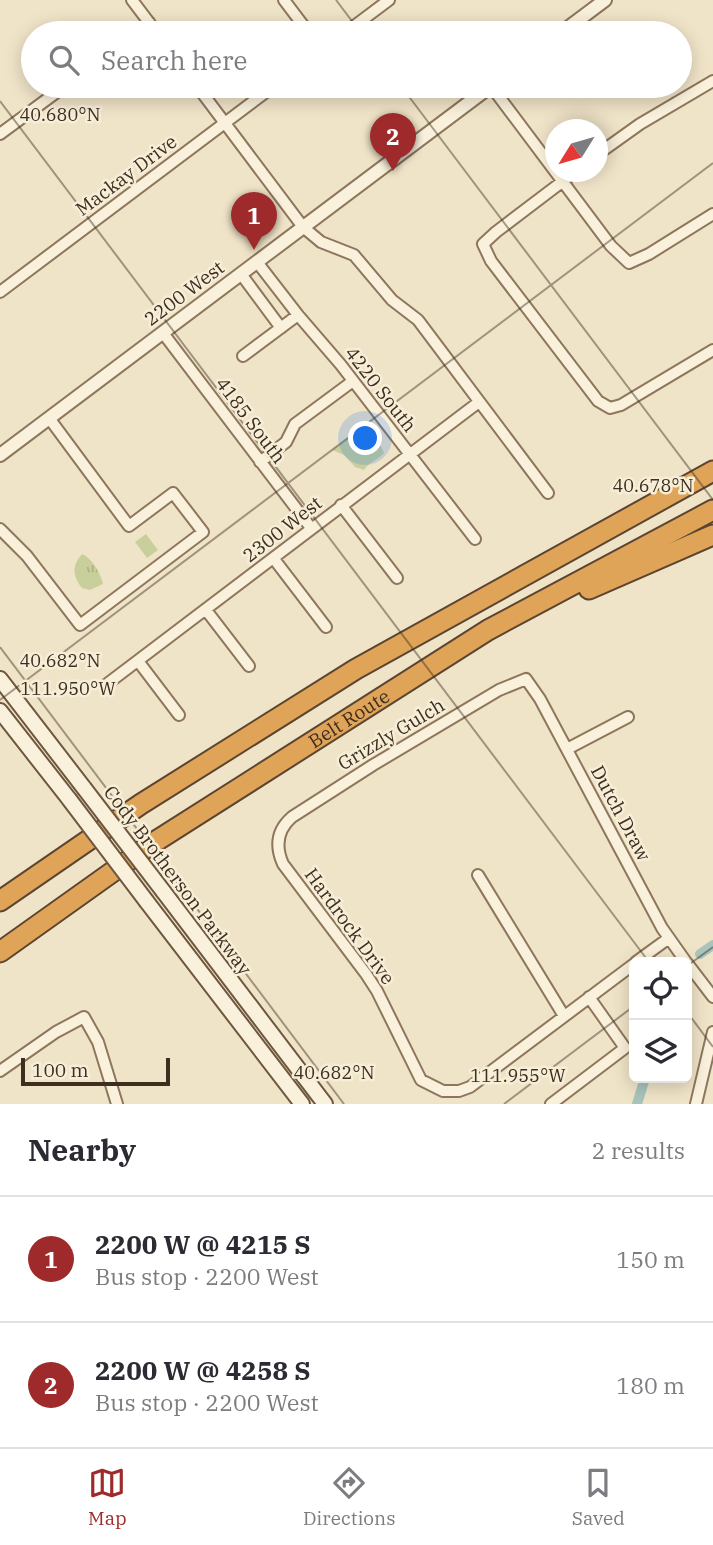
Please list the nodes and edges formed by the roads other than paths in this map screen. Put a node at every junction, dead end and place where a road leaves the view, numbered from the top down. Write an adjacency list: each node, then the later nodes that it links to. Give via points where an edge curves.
1 (132, 0): 6 (street)
2 (284, 0): 7 (street)
3 (389, 0): 8 (street)
4 (605, 0): 5 (street)
5 (587, 5): 9 (street)
6 (148, 21)
7 (300, 21)
8 (361, 21)
9 (572, 21)
10 (713, 81): 11 (street)
11 (692, 93)
12 (49, 98): 19 (street)
13 (206, 98): 18 (street)
14 (258, 98): 18 (street, Mackay Drive)
15 (475, 98): 25 (street, 2200 West)
16 (500, 98): 21 (street)
17 (684, 98): 20 (street)
18 (224, 123): 25 (street); 28 (street, Mackay Drive)
19 (0, 134)
20 (608, 147)
21 (545, 158)
22 (561, 182): 32 (street, via 483,244 491,261 598,401 610,408 621,405)
23 (563, 182): 24 (street, via 629,263)
24 (713, 214)
25 (303, 227): 26 (street, 2200 West); 35 (street, via 321,242 354,255 392,300 418,320)
26 (257, 262): 27 (street, 2200 West); 29 (street, 4220 South)
27 (240, 274): 30 (street); 31 (street, 2200 West)
28 (0, 292)
29 (298, 315): 30 (street); 34 (street, 4220 South)
30 (281, 328): 33 (street)
31 (163, 333): 36 (street, 2200 West); 39 (street, 4185 South)
32 (713, 350)
33 (243, 356)
34 (353, 381): 37 (street, 4220 South); 39 (street, via 295,424 286,442)
35 (479, 402): 37 (street, 2300 West); 41 (street)
36 (49, 418): 38 (street, 2200 West); 45 (street, via 129,526 173,493 203,532 80,625)
37 (409, 454): 42 (street, 2300 West); 47 (street, 4220 South)
38 (0, 456)
39 (260, 462): 44 (street, 4185 South)
40 (713, 471): 64 (highway, Belt Route, via 356,670 141,804)
41 (548, 493)
42 (341, 505): 44 (street, 2300 West); 49 (street)
43 (713, 510): 52 (highway, Belt Route)
44 (311, 528): 48 (street, 2300 West)
45 (0, 529)
46 (713, 535): 52 (highway)
47 (474, 539)
48 (274, 559): 50 (street, 2300 West); 51 (street)
49 (397, 578)
50 (206, 610): 53 (street, 2300 West); 54 (street)
51 (326, 627)
52 (488, 630): 66 (highway, Belt Route, via 153,843)
53 (138, 661): 57 (street, 2300 West); 59 (street)
54 (249, 666)
55 (0, 679): 80 (main road, Cody Brotherson Parkway, bridge)
56 (526, 679): 61 (street, Dutch Draw); 62 (street, Grizzly Gulch, via 499,690 373,765 292,817)
57 (107, 684)
58 (0, 711): 79 (main road, Cody Brotherson Parkway, bridge)
59 (179, 715)
60 (628, 717): 61 (street)
61 (568, 749): 65 (street, Dutch Draw)
62 (281, 829): 76 (street, Hardrock Drive, via 278,848 283,863 377,991 417,1074 435,1089)
63 (478, 875): 73 (street)
64 (0, 901)
65 (668, 938): 67 (street, Hardrock Drive); 68 (street, Dutch Draw)
66 (0, 952)
67 (643, 957)
68 (682, 957)
69 (629, 967): 71 (street, Hardrock Drive)
70 (692, 971): 72 (street, Dutch Draw)
71 (589, 997): 73 (street, Hardrock Drive); 81 (street, via 625,1048)
72 (713, 997)
73 (564, 1016): 76 (street, Hardrock Drive)
74 (713, 1032): 77 (street)
75 (0, 1071): 78 (street, via 84,1017 98,1042)
76 (460, 1097)
77 (698, 1099): 82 (street)
78 (117, 1104)
79 (302, 1104)
80 (325, 1104)
81 (551, 1104)
82 (706, 1104)

